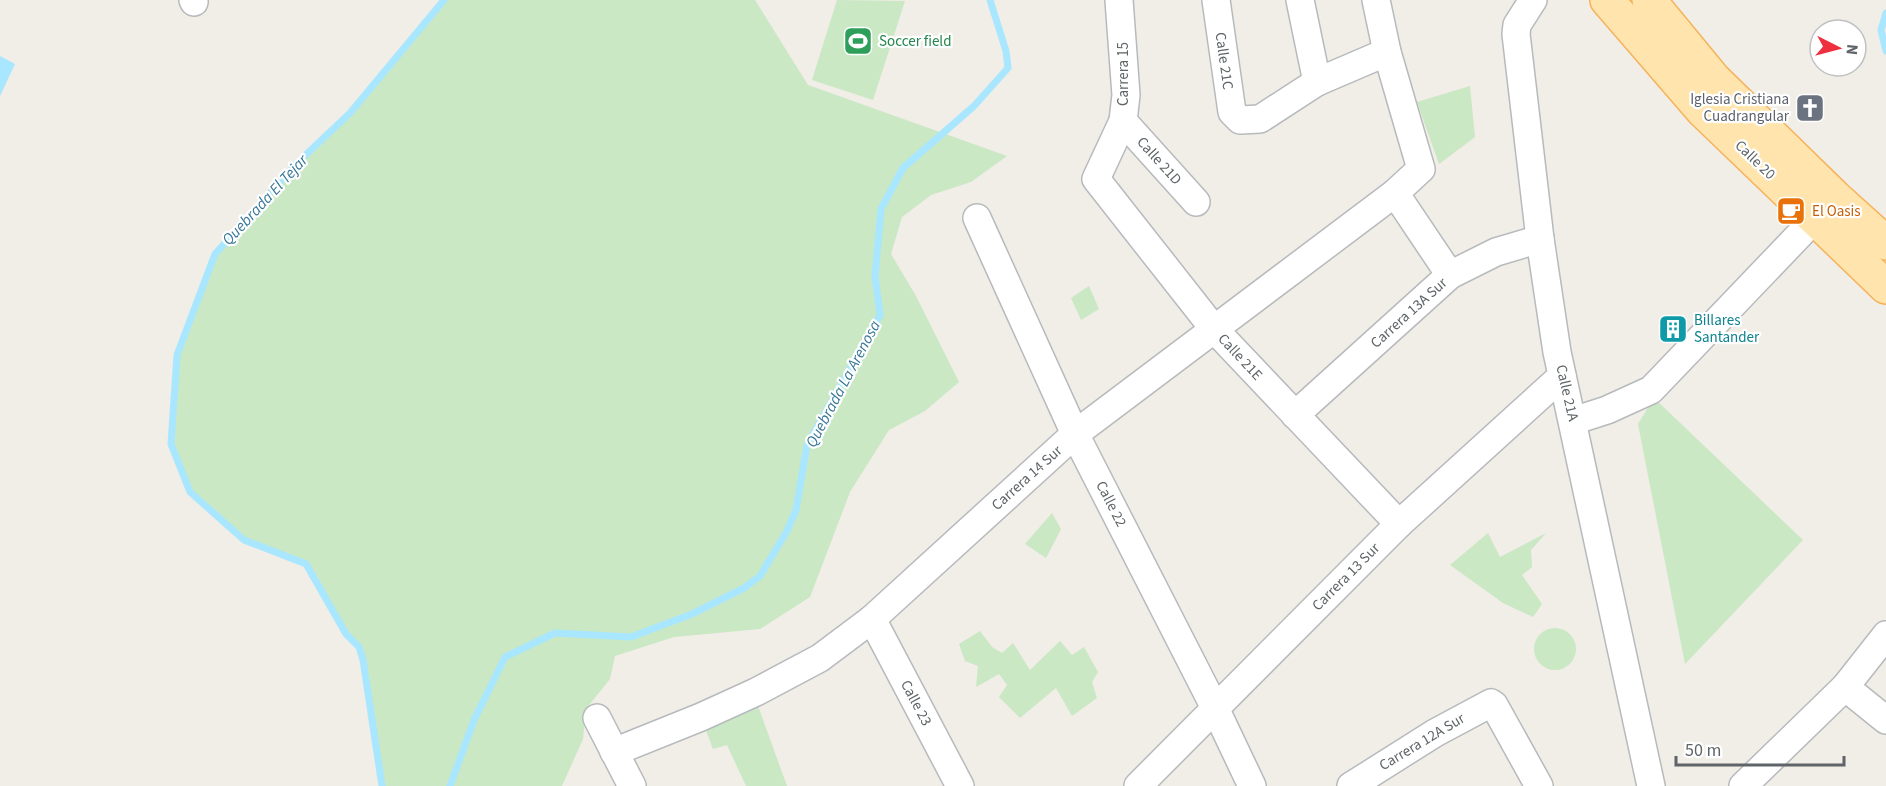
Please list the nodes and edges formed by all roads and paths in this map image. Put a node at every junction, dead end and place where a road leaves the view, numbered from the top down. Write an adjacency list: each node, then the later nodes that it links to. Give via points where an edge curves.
1 (1119, 0): 10 (street, Carrera 15, via 1126,94)
2 (1216, 0): 9 (street, Calle 21C, via 1232,112 1240,120 1260,120)
3 (1300, 0): 9 (street)
4 (1376, 0): 8 (street)
5 (1533, 0): 16 (street, Calle 21A, via 1517,25 1516,34)
6 (1607, 0): 14 (main road, Calle 20, via 1702,110)
7 (1649, 0): 14 (main road)
8 (1387, 52): 9 (street); 12 (street, Carrera 14 Sur, via 1421,170)
9 (1317, 82)
10 (1122, 121): 11 (street, Carrera 15); 13 (street, Calle 21D)
11 (1096, 178): 20 (street, Calle 21E)
12 (1395, 193): 18 (street); 20 (street, Carrera 14 Sur)
13 (1196, 202)
14 (1825, 208): 17 (main road); 19 (main road, Calle 20); 23 (street, via 1651,390)
15 (977, 218): 24 (street, Calle 22)
16 (1540, 239): 18 (street, Carrera 13A Sur, via 1496,252); 21 (street, Calle 21A)
17 (1886, 243)
18 (1450, 275): 22 (street, Carrera 13A Sur)
19 (1886, 287)
20 (1214, 329): 22 (street, Calle 21E); 24 (street, Carrera 14 Sur)
21 (1562, 376): 23 (street, Calle 21A); 25 (street, Carrera 13 Sur)
22 (1295, 415): 25 (street, Calle 21E)
23 (1574, 421): 39 (street, Calle 21A)
24 (1075, 434): 26 (street, Carrera 14 Sur); 29 (street, Calle 22)
25 (1399, 524): 29 (street, Carrera 13 Sur)
26 (872, 619): 32 (street, Carrera 14 Sur, via 820,658 756,692); 34 (street, Calle 23)
27 (1886, 635): 28 (street)
28 (1845, 687): 31 (street); 40 (street)
29 (1215, 708): 35 (street, Carrera 13 Sur); 36 (street, Calle 22)
30 (597, 718): 32 (street)
31 (1886, 720)
32 (614, 752): 33 (street)
33 (632, 786)
34 (960, 786)
35 (1138, 786)
36 (1252, 786)
37 (1351, 786): 38 (street, Carrera 12A Sur, via 1487,704 1494,705)
38 (1539, 786)
39 (1651, 786)
40 (1743, 786)

